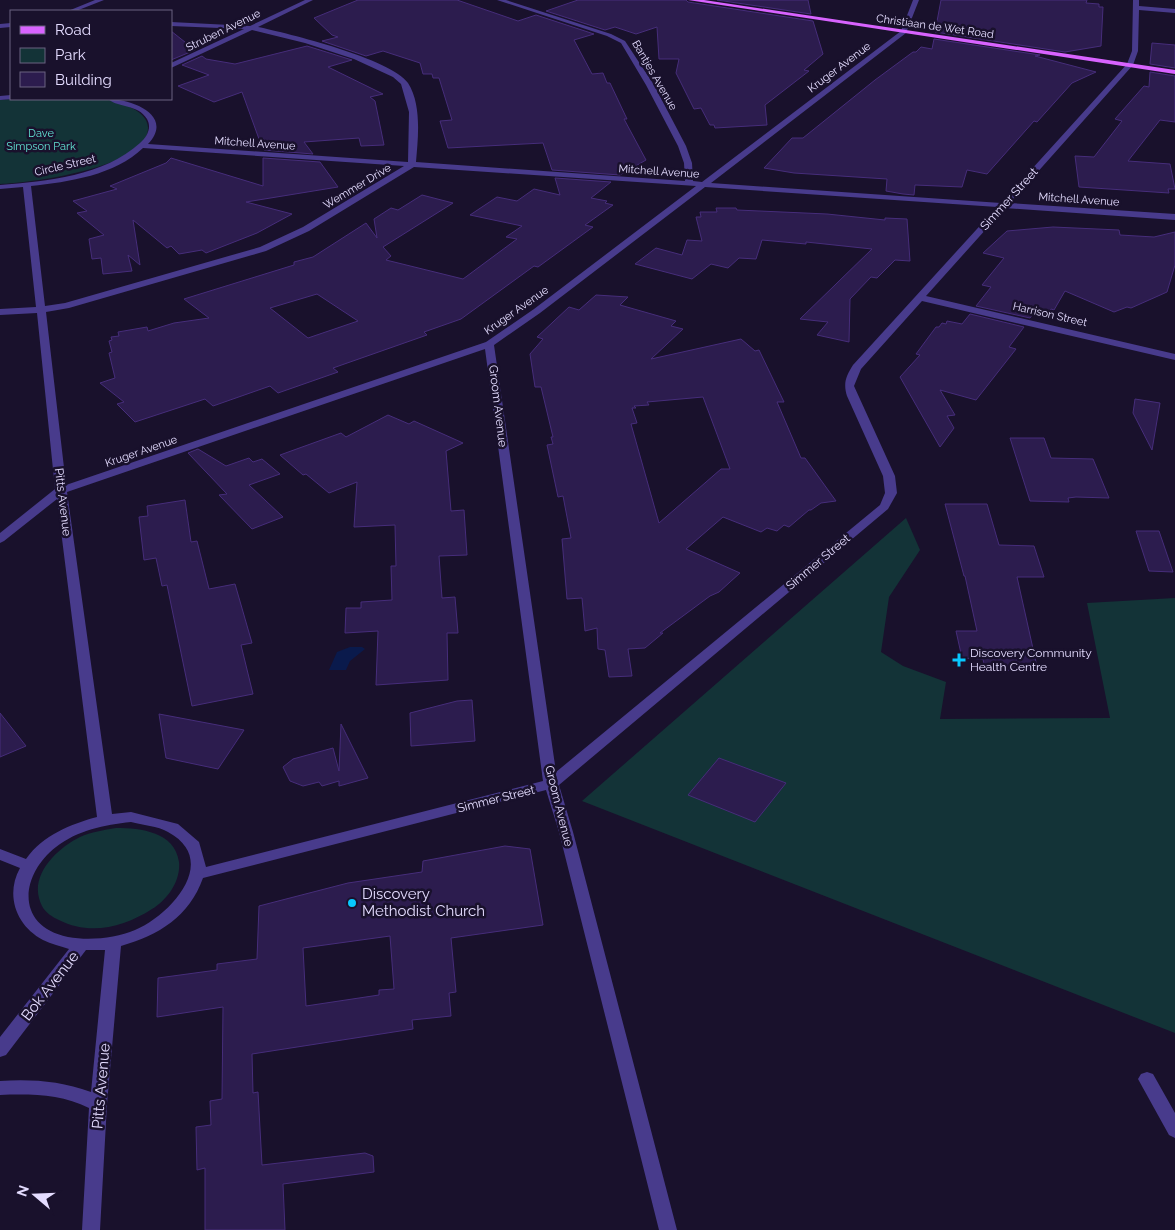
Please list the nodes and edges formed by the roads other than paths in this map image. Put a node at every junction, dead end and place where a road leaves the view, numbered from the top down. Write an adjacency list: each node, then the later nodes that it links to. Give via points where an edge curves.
1 (102, 0): 7 (street)
2 (310, 0): 10 (street, Struben Avenue)
3 (500, 0): 19 (street, Bantjes Avenue, via 609,34 623,42 682,146 688,163)
4 (691, 0): 11 (main road, Christiaan de Wet Road)
5 (916, 0): 11 (street)
6 (1136, 4): 8 (street); 12 (street, Simmer Street, via 1135,51)
7 (77, 10)
8 (1175, 11)
9 (172, 24): 10 (street)
10 (251, 28): 13 (street, Struben Avenue); 17 (street, via 295,38 398,76 404,83 414,121)
11 (904, 32): 12 (main road, Christiaan de Wet Road); 20 (street, Kruger Avenue)
12 (1130, 65): 14 (main road, Christiaan de Wet Road); 22 (street, Simmer Street)
13 (172, 66)
14 (1175, 72)
15 (114, 100): 16 (street, Circle Street, via 140,109 149,117 153,126 151,136)
16 (142, 146): 17 (street, Mitchell Avenue); 18 (street, Circle Street, via 124,159 97,170)
17 (412, 165): 19 (street, Mitchell Avenue); 25 (street, Wemmer Drive, via 306,229 263,249 152,283)
18 (27, 185): 21 (street, Circle Street); 25 (street, Pitts Avenue)
19 (689, 185): 20 (street, Mitchell Avenue)
20 (701, 185): 22 (street, Mitchell Avenue); 27 (street, Kruger Avenue, via 538,311)
21 (0, 186)
22 (1003, 205): 23 (street, Mitchell Avenue); 24 (street, Simmer Street)
23 (1175, 217)
24 (919, 297): 28 (street, Harrison Street); 31 (street, Simmer Street, via 857,367 849,386 893,488 884,507)
25 (40, 310): 26 (street, Wemmer Drive); 29 (street, Pitts Avenue)
26 (0, 312)
27 (489, 344): 29 (street, Kruger Avenue); 31 (street, Groom Avenue)
28 (1175, 357)
29 (61, 490): 30 (street, Kruger Avenue); 32 (street, Pitts Avenue)
30 (0, 539)
31 (551, 784): 35 (street, Simmer Street); 44 (street, Groom Avenue)
32 (106, 819): 34 (street, via 75,829 48,845); 35 (street, via 155,819 175,827 190,840 198,856)
33 (0, 854): 34 (street)
34 (29, 866): 37 (street, via 20,887 21,908 32,926 53,939)
35 (199, 874): 36 (street, via 192,892 161,924 138,936)
36 (113, 943): 37 (street); 41 (street, Pitts Avenue)
37 (81, 945): 38 (street, Bok Avenue)
38 (0, 1050)
39 (1147, 1079): 42 (street)
40 (0, 1088): 41 (street, via 55,1088 82,1095)
41 (98, 1104): 43 (street, Pitts Avenue)
42 (1175, 1130)
43 (92, 1230)
44 (668, 1230)

